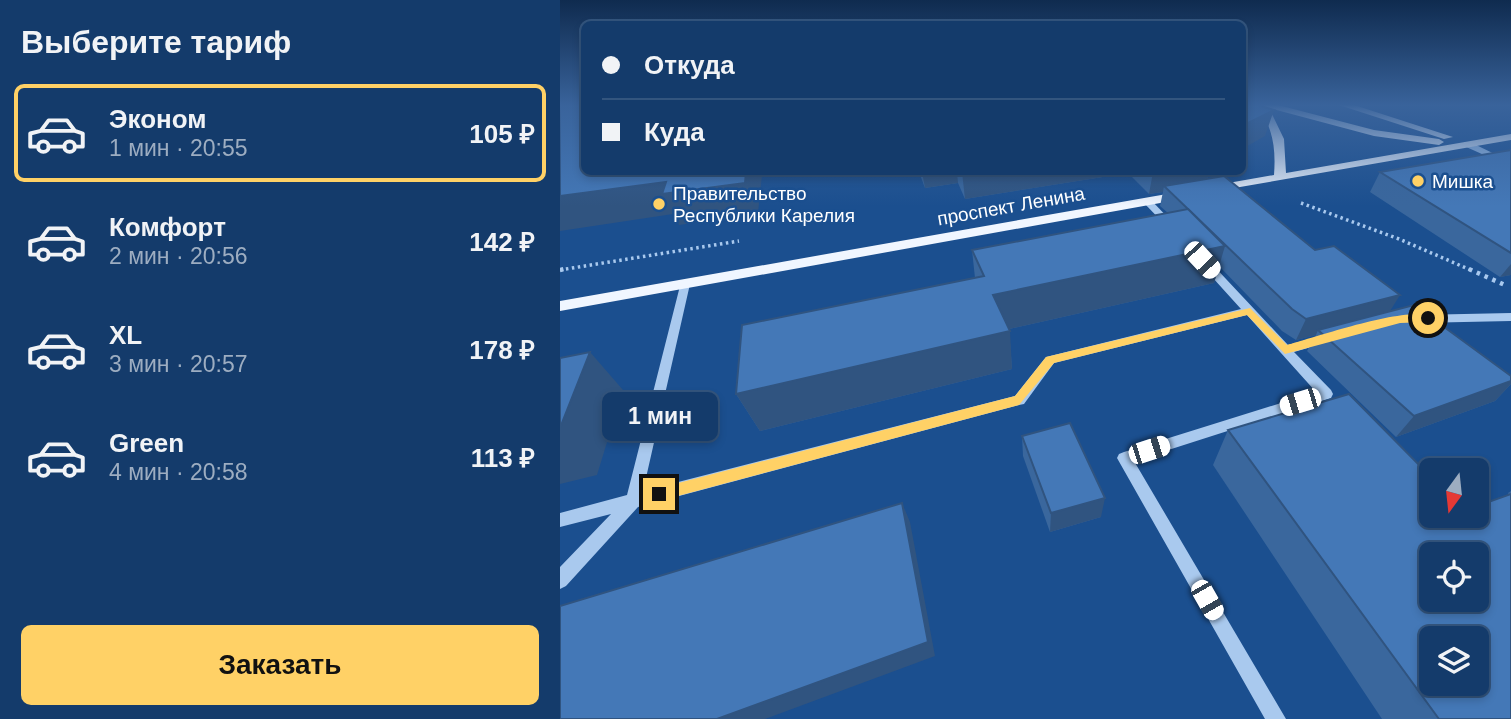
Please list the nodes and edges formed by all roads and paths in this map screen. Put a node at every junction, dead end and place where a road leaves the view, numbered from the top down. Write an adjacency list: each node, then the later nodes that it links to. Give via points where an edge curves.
1 (1280, 139): 7 (main road)
2 (1404, 139): 5 (main road)
3 (1450, 139): 5 (main road)
4 (1501, 139): 5 (main road, проспект Ленина)
5 (1467, 144): 6 (street); 7 (main road, проспект Ленина)
6 (1511, 165)
7 (1280, 177): 9 (main road, проспект Ленина)
8 (1294, 200): 13 (path)
9 (1147, 201): 10 (street); 12 (main road, проспект Ленина)
10 (1179, 235)
11 (1196, 254): 15 (street)
12 (685, 284): 14 (main road, проспект Ленина); 20 (street)
13 (1511, 288)
14 (560, 306)
15 (1250, 311): 19 (street); 20 (street, via 1050,360 1019,400)
16 (1511, 317): 17 (street)
17 (1400, 319)
18 (1336, 336): 19 (street)
19 (1285, 350): 23 (street, via 1326,394 1124,458)
20 (633, 501): 21 (street); 22 (street)
21 (560, 520)
22 (560, 580)
23 (1276, 719)

